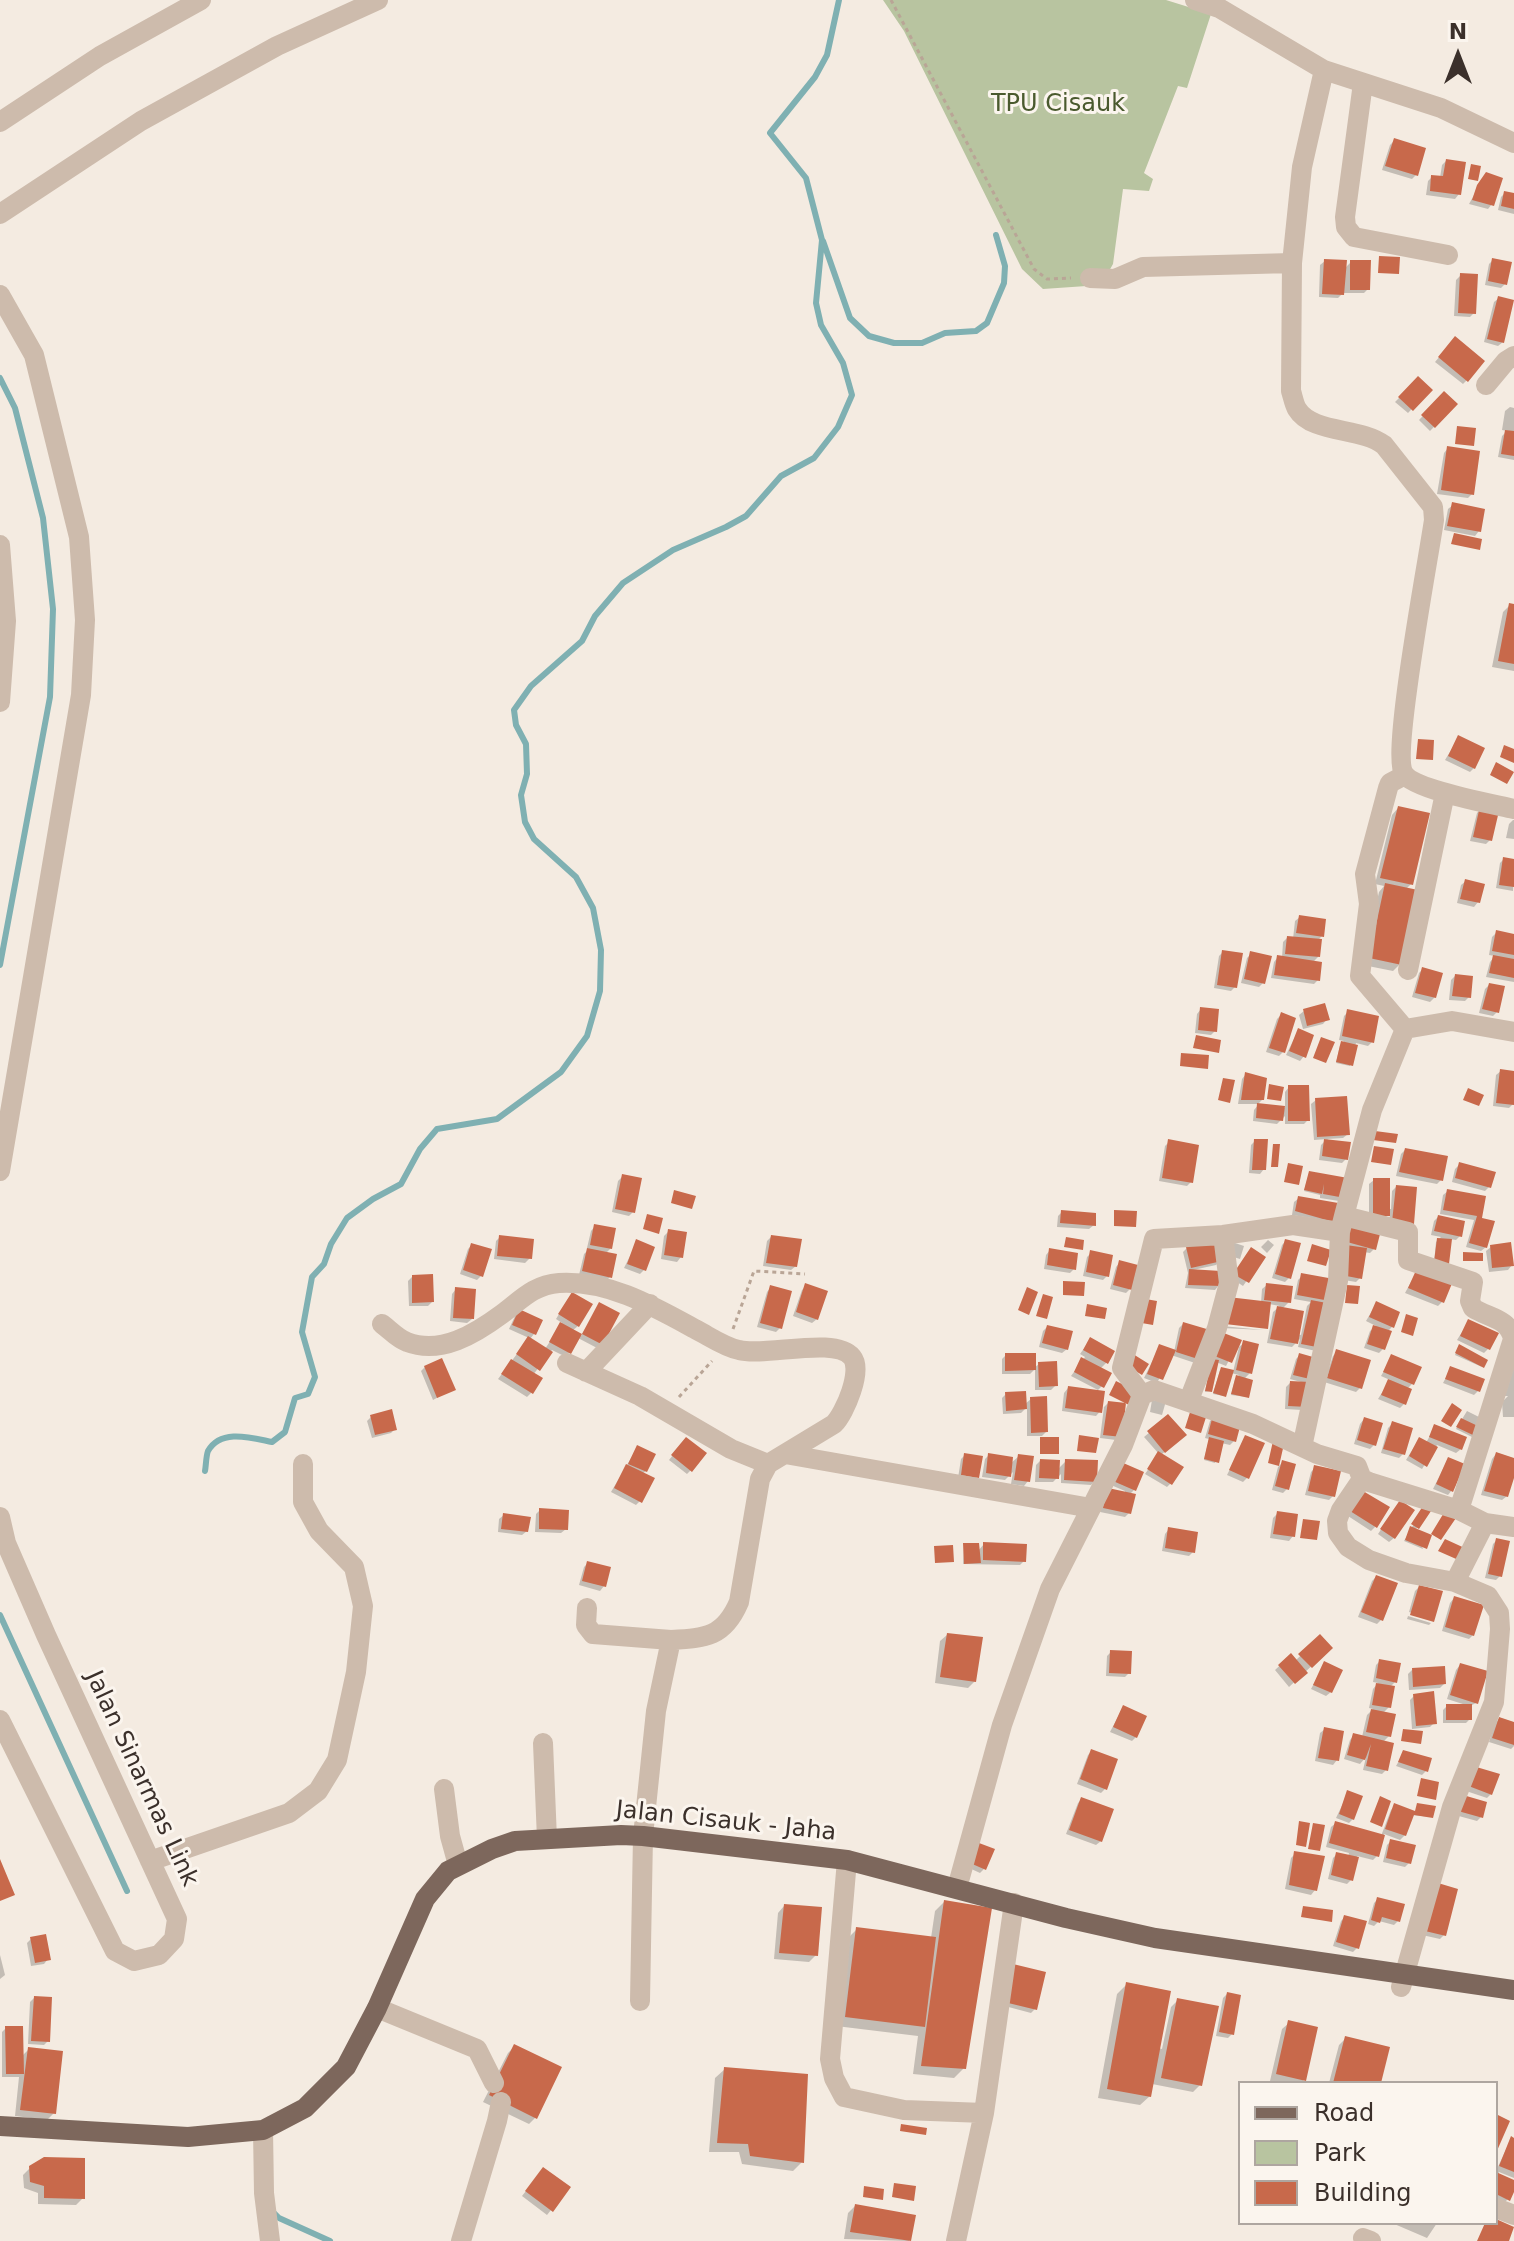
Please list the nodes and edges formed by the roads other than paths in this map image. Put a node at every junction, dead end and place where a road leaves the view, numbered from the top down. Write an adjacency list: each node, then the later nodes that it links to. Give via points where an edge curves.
1 (201, 0): 6 (street)
2 (378, 0): 10 (street, via 277,46 141,121)
3 (1195, 0): 4 (street, via 1219,8)
4 (1324, 70): 5 (street); 12 (street, via 1302,167)
5 (1363, 83): 9 (street, via 1441,108); 11 (street, via 1345,217 1349,232)
6 (40, 96): 7 (street); 8 (street)
7 (0, 109)
8 (0, 122)
9 (1514, 143)
10 (0, 214)
11 (1448, 255)
12 (1292, 263): 13 (street, via 1143,267 1115,279); 19 (street, via 1291,391 1297,410 1311,423 1373,437 1433,507 1403,727)
13 (1090, 278)
14 (0, 295): 25 (street, via 34,355 79,537 85,620 81,695)
15 (1514, 356): 16 (street)
16 (1486, 385)
17 (0, 545): 18 (street, via 6,621)
18 (0, 702)
19 (1405, 775): 20 (street); 23 (street, via 1390,783 1365,874 1369,904 1360,976)
20 (1445, 793): 21 (street); 22 (street)
21 (1514, 809)
22 (1408, 970)
23 (1405, 1029): 24 (street, via 1452,1021); 27 (street, via 1372,1110)
24 (1514, 1032)
25 (5, 1112): 26 (street)
26 (0, 1171)
27 (1342, 1224): 28 (street); 31 (street, via 1408,1232 1408,1260 1473,1282 1473,1308); 36 (street, via 1338,1281)
28 (1223, 1235): 34 (street, via 1158,1237 1151,1242 1122,1368); 35 (street, via 1229,1283)
29 (650, 1304): 30 (street, via 582,1283 559,1283 539,1286 479,1329 448,1344 404,1341); 33 (street); 37 (street, via 738,1350 831,1348 853,1358 856,1367 842,1416)
30 (382, 1324)
31 (1513, 1330): 41 (street)
32 (567, 1363): 33 (street)
33 (586, 1372): 37 (street, via 640,1396 731,1449)
34 (1142, 1395): 35 (street, via 1154,1390); 40 (street)
35 (1189, 1400): 36 (street)
36 (1302, 1447): 39 (street, via 1357,1466)
37 (776, 1459): 40 (street); 47 (street, via 760,1479 739,1602 731,1620 713,1634)
38 (303, 1464): 54 (street, via 303,1502 319,1531 354,1567 363,1606 356,1672 337,1760 318,1791 289,1813)
39 (1362, 1479): 41 (street); 45 (street, via 1337,1521 1348,1547 1406,1573)
40 (1091, 1508): 56 (street, via 1050,1589 1002,1725)
41 (1459, 1510): 43 (street)
42 (0, 1517): 54 (street, Jalan Sinarmas Link, via 46,1635)
43 (1485, 1523): 44 (street); 45 (street)
44 (1514, 1527)
45 (1455, 1582): 58 (street, via 1488,1596 1499,1613 1494,1702 1452,1807)
46 (587, 1608): 47 (street, via 586,1625 593,1634)
47 (671, 1640): 51 (street, via 656,1711)
48 (0, 1720): 54 (street, Jalan Sinarmas Link, via 115,1951 134,1961 159,1955 174,1939 177,1919)
49 (543, 1743): 52 (street)
50 (444, 1789): 55 (street)
51 (643, 1836): 52 (main road, Jalan Cisauk - Jaha); 53 (main road, Jalan Cisauk - Jaha); 60 (street)
52 (547, 1839): 55 (main road, Jalan Cisauk - Jaha, via 515,1841)
53 (847, 1860): 56 (main road, Jalan Cisauk - Jaha); 63 (street, via 830,2059 844,2097 904,2110)
54 (150, 1861)
55 (458, 1865): 62 (main road, Jalan Cisauk - Jaha, via 425,1899)
56 (957, 1888): 57 (main road, Jalan Cisauk - Jaha)
57 (1014, 1903): 58 (main road, Jalan Cisauk - Jaha, via 1155,1938 1250,1953 1286,1971); 63 (street)
58 (1402, 1982): 59 (main road); 61 (main road)
59 (1514, 1990)
60 (640, 2001)
61 (1514, 2002)
62 (377, 2008): 65 (main road, Jalan Cisauk - Jaha, via 346,2067 305,2108); 67 (street, via 477,2049 497,2092 497,2121)
63 (984, 2113): 68 (street)
64 (0, 2126): 65 (main road, Jalan Cisauk - Jaha, via 188,2137)
65 (263, 2130): 66 (street)
66 (270, 2241)
67 (461, 2241)
68 (956, 2241)

